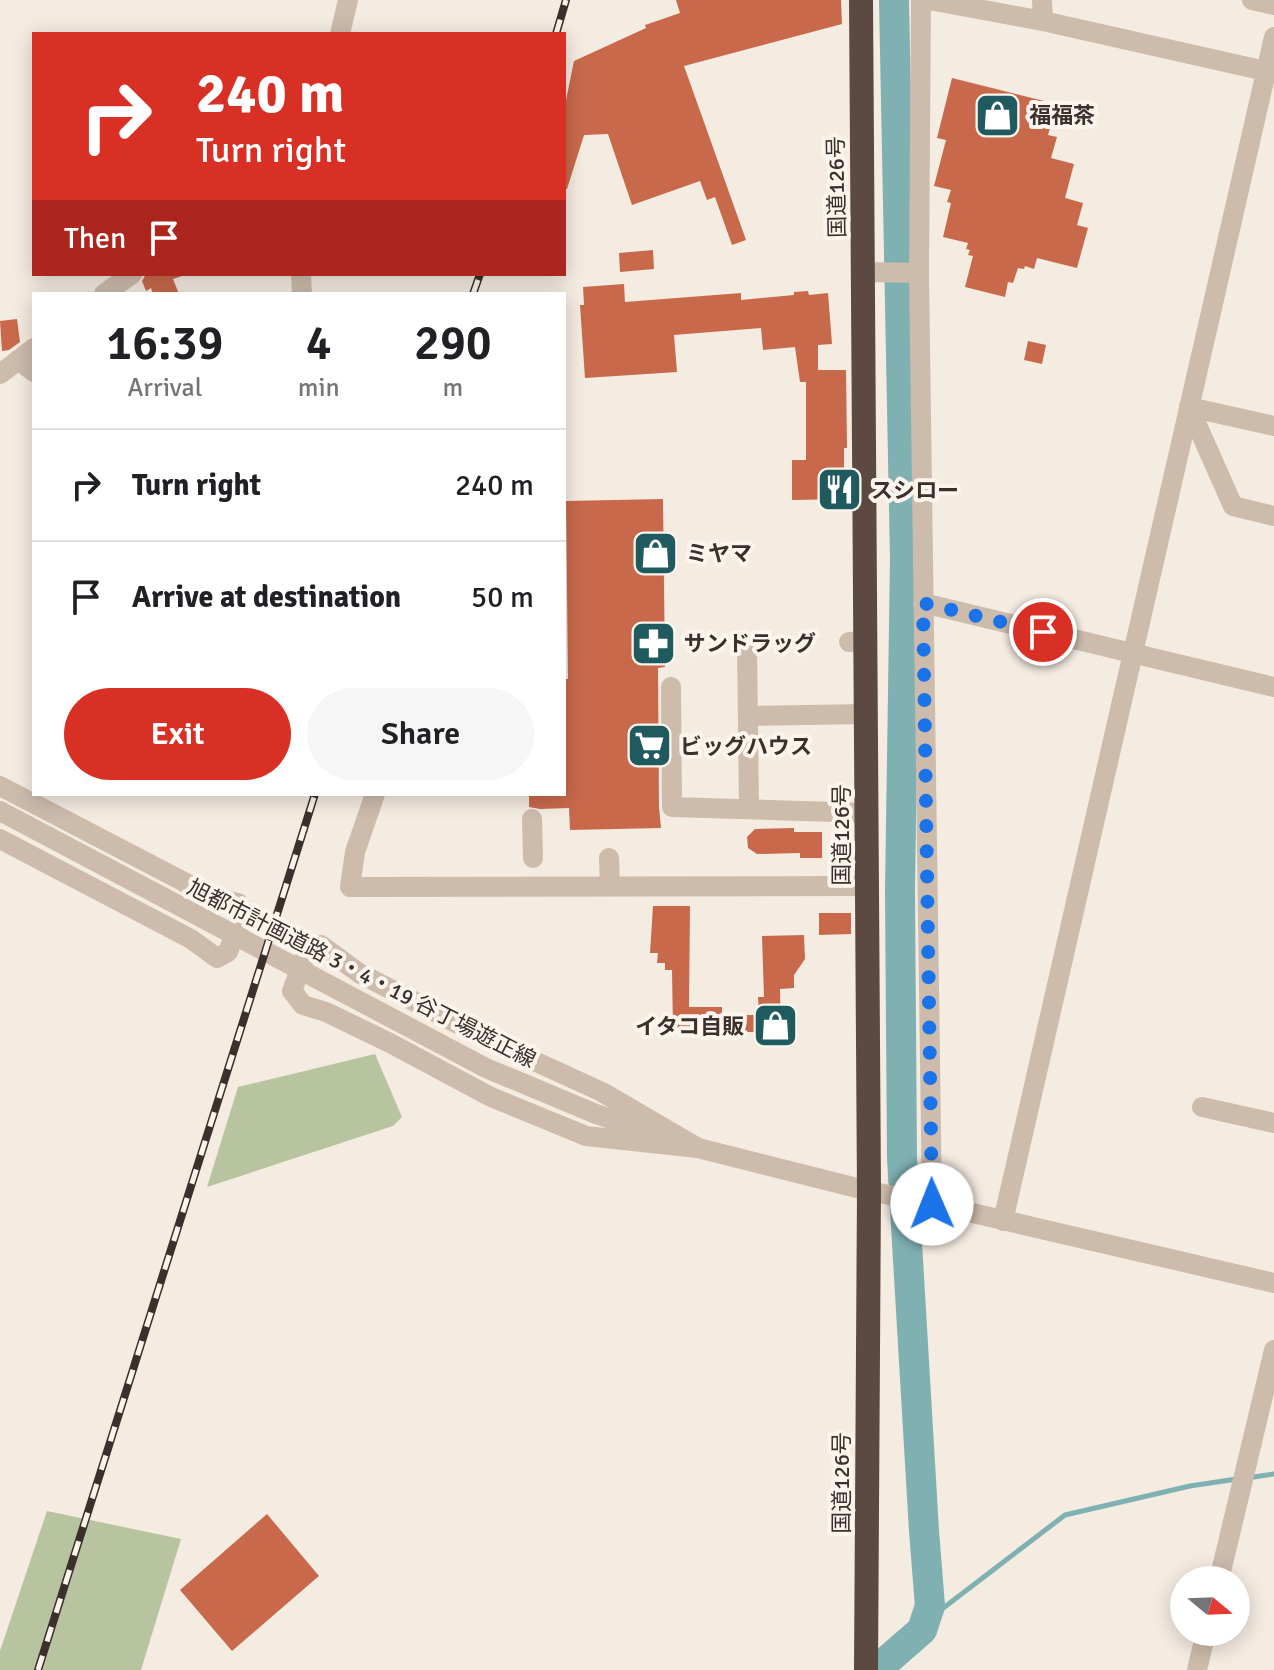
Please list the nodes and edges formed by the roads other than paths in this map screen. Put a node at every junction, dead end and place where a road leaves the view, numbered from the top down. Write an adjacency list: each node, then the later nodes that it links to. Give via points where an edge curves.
1 (348, 0): 9 (street)
2 (861, 0): 12 (highway, 国道126号)
3 (921, 0): 13 (street)
4 (929, 0): 8 (street)
5 (1042, 0): 8 (street)
6 (1252, 0): 7 (street)
7 (1274, 5)
8 (1043, 21): 11 (street)
9 (340, 32)
10 (1274, 37): 11 (street)
11 (1270, 72): 18 (street)
12 (863, 272): 13 (street); 26 (highway, 国道126号, via 856,527 857,642)
13 (919, 273): 21 (street)
14 (129, 276): 15 (street)
15 (107, 292)
16 (29, 360): 17 (street)
17 (0, 374)
18 (1189, 407): 19 (street); 20 (street, via 1233,506); 23 (street)
19 (1274, 426)
20 (1274, 516)
21 (923, 603): 23 (street); 43 (street)
22 (747, 643): 27 (street)
23 (1133, 653): 25 (street); 44 (street)
24 (671, 687): 30 (street, via 672,807)
25 (1274, 687)
26 (866, 714): 27 (street); 32 (highway, 国道126号)
27 (749, 716): 30 (street)
28 (0, 786): 34 (street, via 215,898 238,903 242,916 228,952 217,958 191,939)
29 (374, 796): 37 (street, via 355,852 350,887)
30 (749, 809): 32 (street)
31 (0, 811): 41 (street, 旭都市計画道路 3・4・19 谷丁場遊正線, via 486,1068 596,1114)
32 (866, 813): 38 (highway, 国道126号)
33 (532, 819): 35 (street)
34 (0, 839)
35 (533, 858)
36 (609, 858): 37 (street)
37 (610, 886): 38 (street)
38 (867, 886): 42 (highway, 国道126号)
39 (1202, 1107): 40 (street)
40 (1274, 1123)
41 (698, 1148): 41 (street, via 586,1136 491,1097 390,1043 303,1005 292,991 307,951 321,945 359,973 602,1092); 42 (street, 旭都市計画道路 3・4・19 谷丁場遊正線)
42 (869, 1191): 43 (street, 旭都市計画道路 3・4・19 谷丁場遊正線); 49 (highway, 国道126号)
43 (929, 1203): 44 (street, 旭都市計画道路 3・4・19 谷丁場遊正線)
44 (1003, 1221): 45 (street, 旭都市計画道路 3・4・19 谷丁場遊正線)
45 (1274, 1283)
46 (1274, 1350): 47 (street)
47 (1222, 1566)
48 (1203, 1646): 50 (street)
49 (866, 1670)
50 (1197, 1670)

